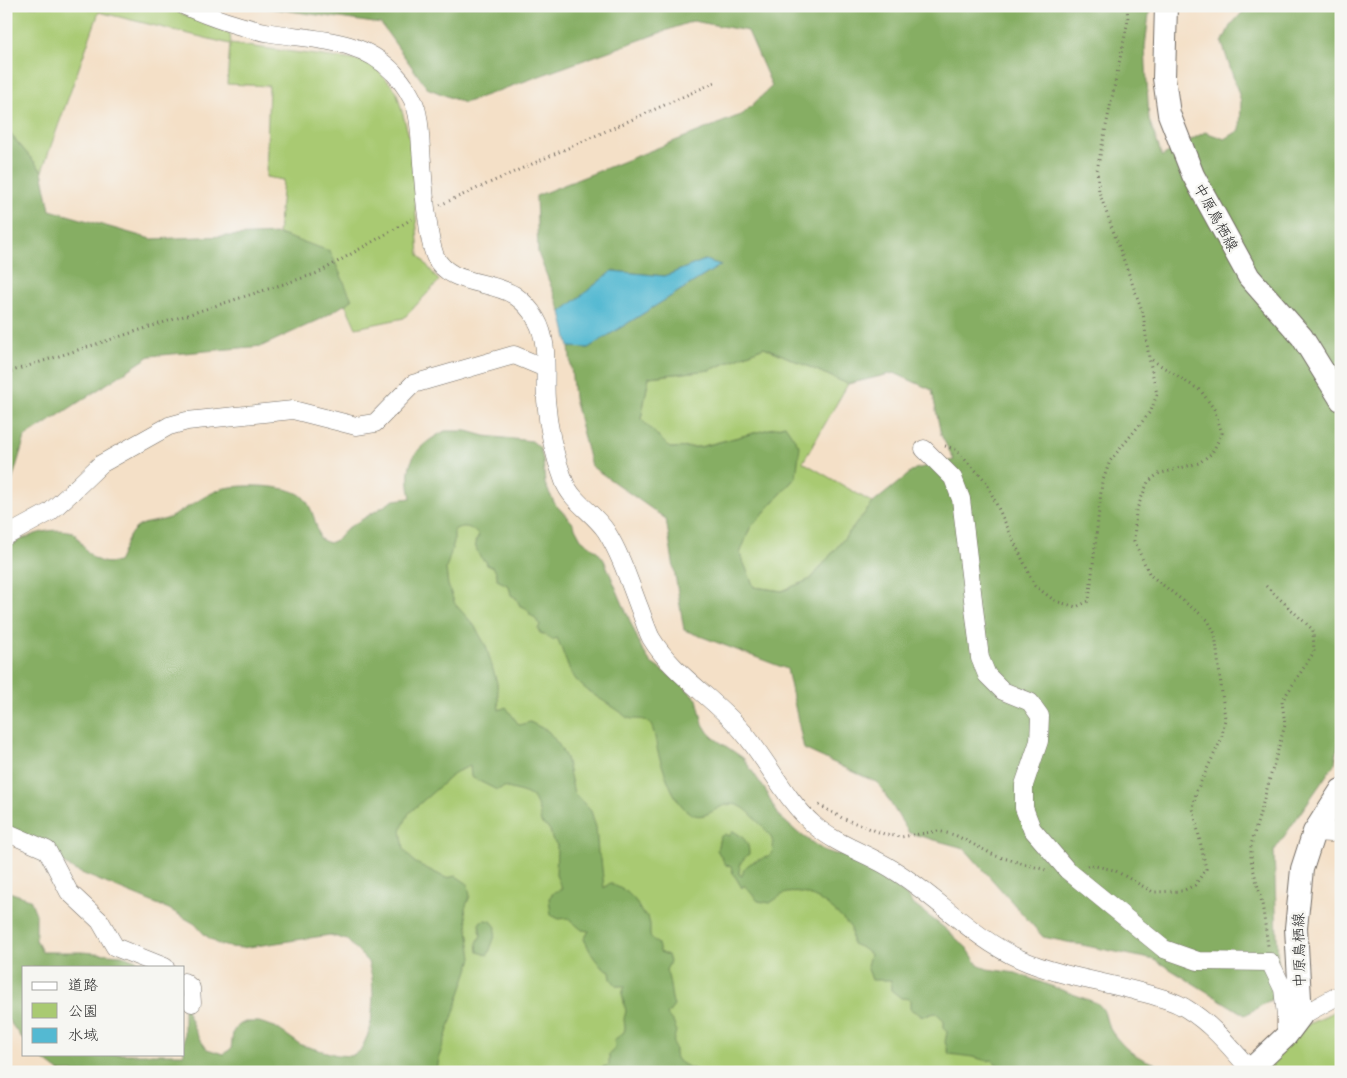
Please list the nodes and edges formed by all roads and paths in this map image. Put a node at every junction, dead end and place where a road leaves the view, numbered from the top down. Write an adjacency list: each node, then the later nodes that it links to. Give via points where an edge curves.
1 (184, 6): 5 (street, via 232,24 270,33 345,44 370,55 395,74 416,109)
2 (1127, 6): 6 (path, via 1128,20 1097,170 1099,192 1143,313)
3 (1166, 6): 9 (main road, 中原鳥栖線, via 1164,78 1169,114 1192,174 1249,277 1302,337)
4 (716, 82): 5 (path)
5 (426, 211): 7 (street, via 436,259 446,271 515,296 530,310 540,325); 8 (path, via 318,273)
6 (1149, 358): 10 (path, via 1157,394 1151,411 1110,462 1102,483 1089,601 1076,607 1055,601 1035,586 985,480 955,449 942,445); 18 (path, via 1201,391 1214,409 1222,433 1212,453 1199,463 1158,474 1148,482 1136,511 1134,541 1150,574 1208,620 1215,634 1225,719 1221,740 1196,792 1193,808 1206,869 1195,885 1182,891 1153,892 1114,870 1091,865)
7 (545, 368): 11 (street, via 514,355 413,384 375,423 356,426 293,410 187,421 169,426 100,464 50,512); 14 (street, via 553,450 566,487 604,527 621,559 649,635 670,663 743,731)
8 (6, 373)
9 (1341, 400)
10 (924, 449): 18 (street, via 953,478 962,499 980,658 987,675 1003,690 1030,702 1040,716 1039,741 1024,785 1024,808 1032,829)
11 (6, 536)
12 (1266, 586): 19 (path, via 1313,630 1314,652 1282,701 1285,724 1250,846)
13 (1341, 790): 17 (main road, 中原鳥栖線)
14 (799, 808): 18 (path, via 813,802 842,818 884,834 901,837 938,831 955,835 996,856 1049,871); 26 (street, via 831,838 891,867 991,944 1052,970 1159,997 1185,1008 1220,1035)
15 (1341, 829): 17 (street, via 1331,833)
16 (6, 832): 20 (street, via 47,850 69,892 100,920 115,947)
17 (1314, 832): 24 (main road, 中原鳥栖線, via 1302,869 1296,928)
18 (1067, 870): 19 (street, via 1164,950 1198,961)
19 (1270, 962): 25 (street, via 1283,989)
20 (162, 966)
21 (185, 983): 23 (street, via 192,988)
22 (1341, 994): 24 (street)
23 (192, 1003)
24 (1300, 1016): 25 (main road)
25 (1286, 1036): 26 (main road)
26 (1251, 1071)

